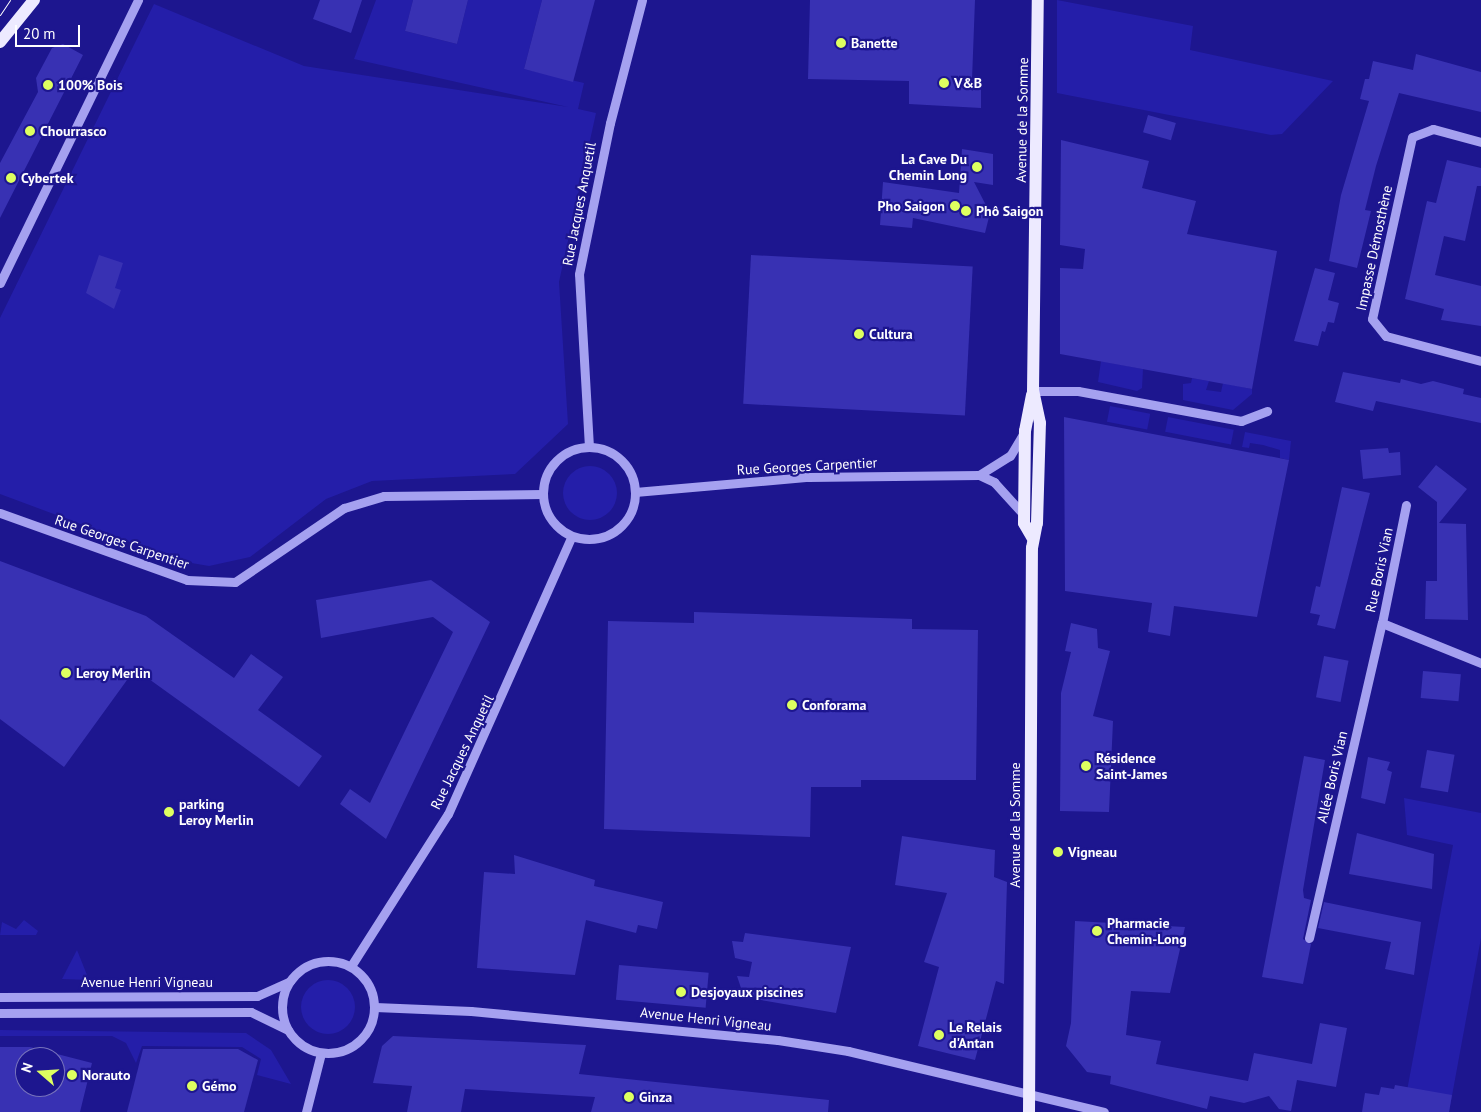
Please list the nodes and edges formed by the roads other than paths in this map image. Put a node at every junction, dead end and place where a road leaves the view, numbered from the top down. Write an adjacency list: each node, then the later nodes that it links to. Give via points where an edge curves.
1 (34, 0): 5 (main road)
2 (138, 0): 7 (street)
3 (642, 0): 12 (street, Rue Jacques Anquetil, via 610,123 579,274)
4 (1038, 0): 9 (main road, Avenue de la Somme)
5 (0, 42)
6 (1481, 142): 8 (street, Impasse Démosthène, via 1433,129 1412,137 1372,319 1386,336)
7 (0, 283)
8 (1481, 361)
9 (1034, 391): 10 (street, via 1078,391 1241,421); 11 (main road, Avenue de la Somme); 20 (main road, Avenue de la Somme, via 1040,423 1037,523)
10 (1267, 411)
11 (1025, 431): 13 (street, via 1010,456); 18 (main road, Avenue de la Somme)
12 (589, 447): 14 (street, via 618,457 633,477); 15 (street, via 564,455 552,467)
13 (979, 474): 14 (street, Rue Georges Carpentier, via 808,477); 18 (street, via 994,482)
14 (635, 492): 19 (street, via 633,509 617,530 589,540)
15 (543, 494): 17 (street, Rue Georges Carpentier, via 384,496 344,508 235,582 187,580); 19 (street, via 555,524)
16 (1406, 505): 21 (street, Rue Boris Vian)
17 (0, 513)
18 (1024, 515): 20 (main road, Avenue de la Somme)
19 (572, 536): 24 (street, Rue Jacques Anquetil, via 448,814)
20 (1032, 537): 31 (main road, Avenue de la Somme)
21 (1382, 623): 22 (street, Rue Boris Vian); 23 (street, Allée Boris Vian)
22 (1481, 663)
23 (1309, 938)
24 (352, 966): 25 (street, Avenue Henri Vigneau, via 338,961 311,964); 27 (street, via 369,983)
25 (290, 981): 26 (street, Avenue Henri Vigneau, via 256,996); 29 (street, via 282,1005)
26 (0, 996)
27 (375, 1007): 30 (street, via 372,1023 358,1042 337,1053); 31 (street, Avenue Henri Vigneau, via 471,1011 778,1040 848,1051)
28 (0, 1013): 29 (street, via 251,1012)
29 (288, 1030): 30 (street, via 297,1041)
30 (321, 1053): 32 (street)
31 (1030, 1095): 33 (main road, Avenue de la Somme); 34 (street, Avenue Henri Vigneau)
32 (306, 1112)
33 (1029, 1112)
34 (1104, 1112)

